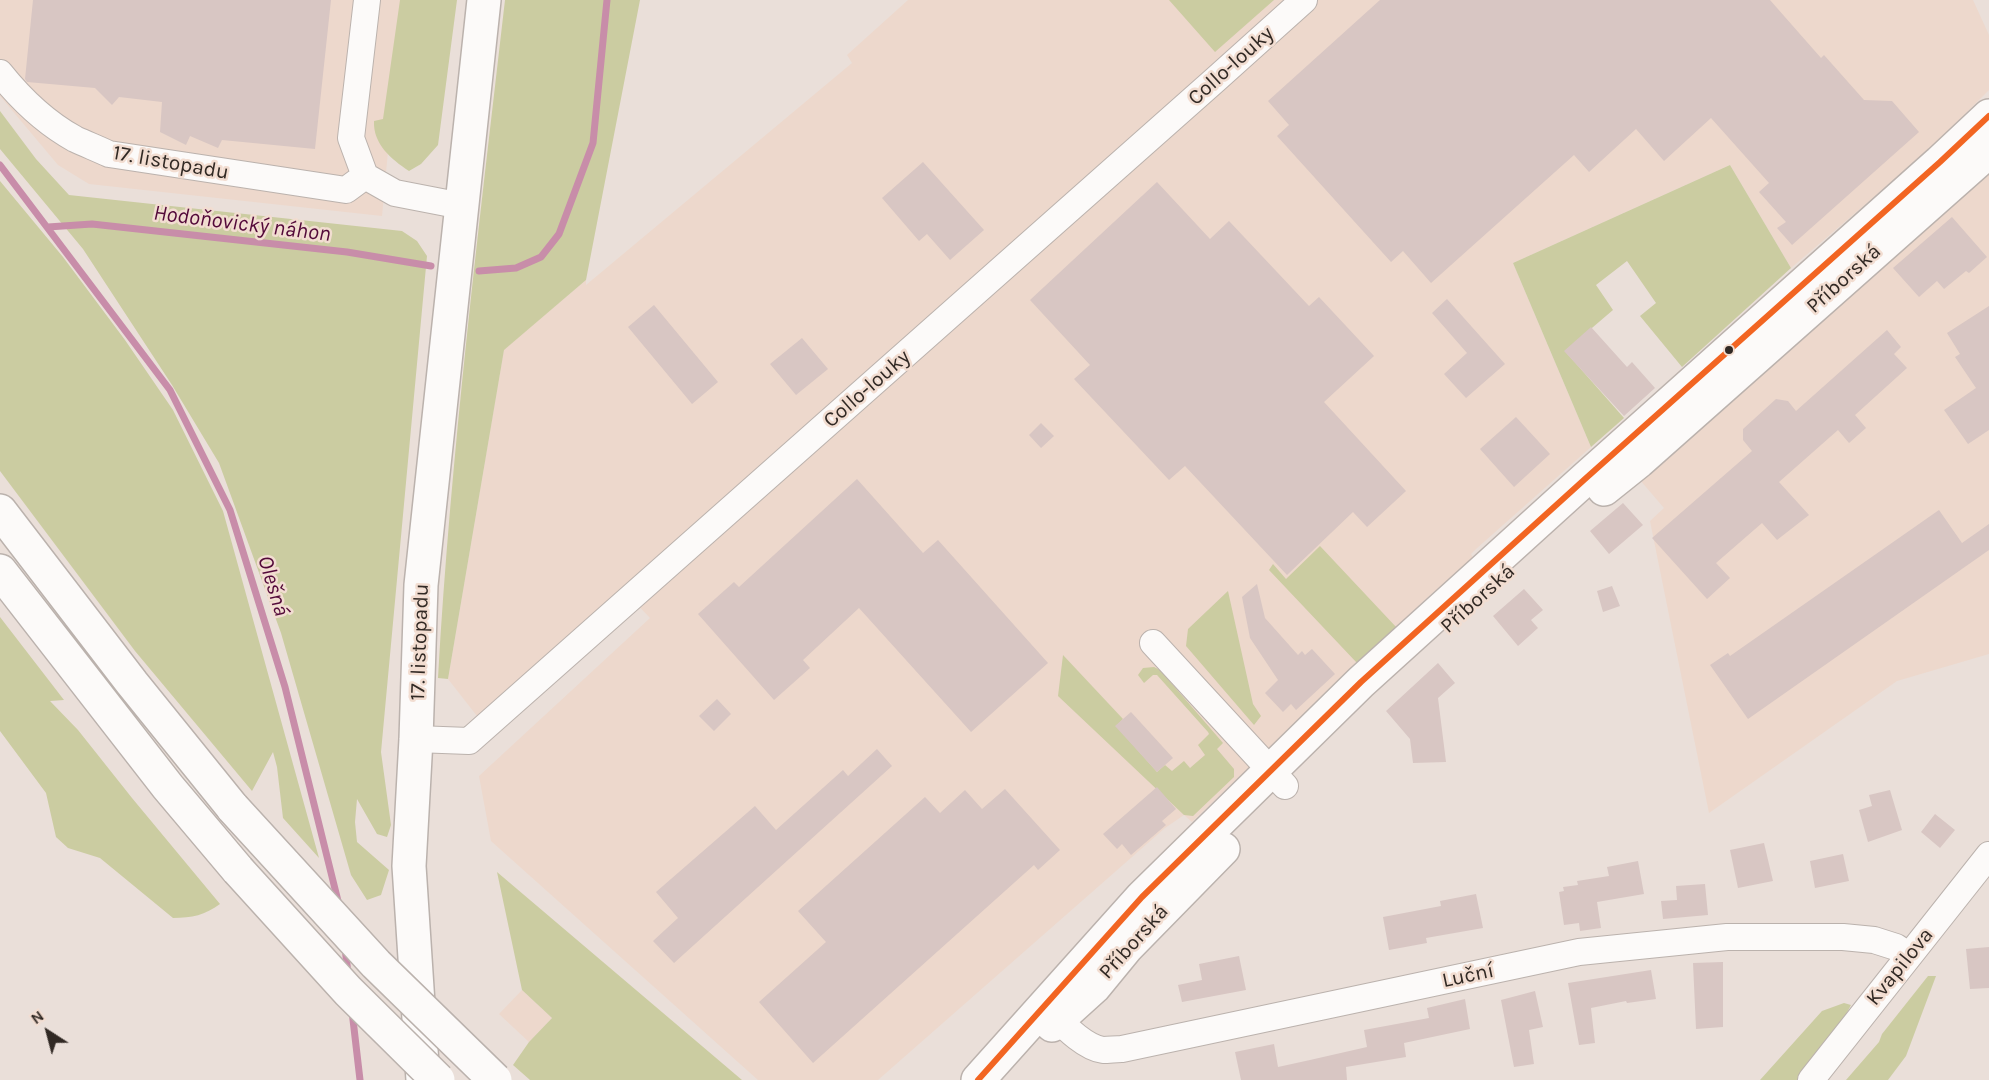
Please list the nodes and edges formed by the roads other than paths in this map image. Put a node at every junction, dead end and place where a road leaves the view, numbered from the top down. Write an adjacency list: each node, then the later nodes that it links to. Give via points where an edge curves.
1 (367, 0): 7 (street, via 351,138)
2 (484, 0): 8 (main road, 17. listopadu)
3 (1304, 0): 12 (street, Collo-louky, via 469,741)
4 (0, 73): 7 (street, 17. listopadu, via 47,120 73,138 110,154 346,190)
5 (1989, 116): 13 (main road, Příborská, via 1361,682)
6 (1989, 150): 13 (main road, Příborská, via 1639,461 1557,526)
7 (365, 176): 8 (street, via 395,194)
8 (462, 206): 12 (main road, 17. listopadu, via 421,585)
9 (0, 511): 19 (main road, bridge, via 233,808 376,964)
10 (0, 571): 18 (main road, bridge, via 168,787 238,870 348,991)
11 (1153, 643): 13 (street)
12 (416, 739): 17 (main road, 17. listopadu, via 409,866)
13 (1278, 778): 16 (main road, Příborská, via 1094,987)
14 (1989, 855): 15 (street, Kvapilova)
15 (1908, 955): 16 (street, Luční, via 1874,940 1843,937 1727,937 1579,952 1122,1049 1100,1050); 22 (street, Kvapilova)
16 (1052, 1013): 20 (main road, Příborská); 21 (main road, Příborská, via 1035,1039)
17 (423, 1080)
18 (438, 1080)
19 (495, 1080)
20 (978, 1080)
21 (998, 1080)
22 (1811, 1080)

